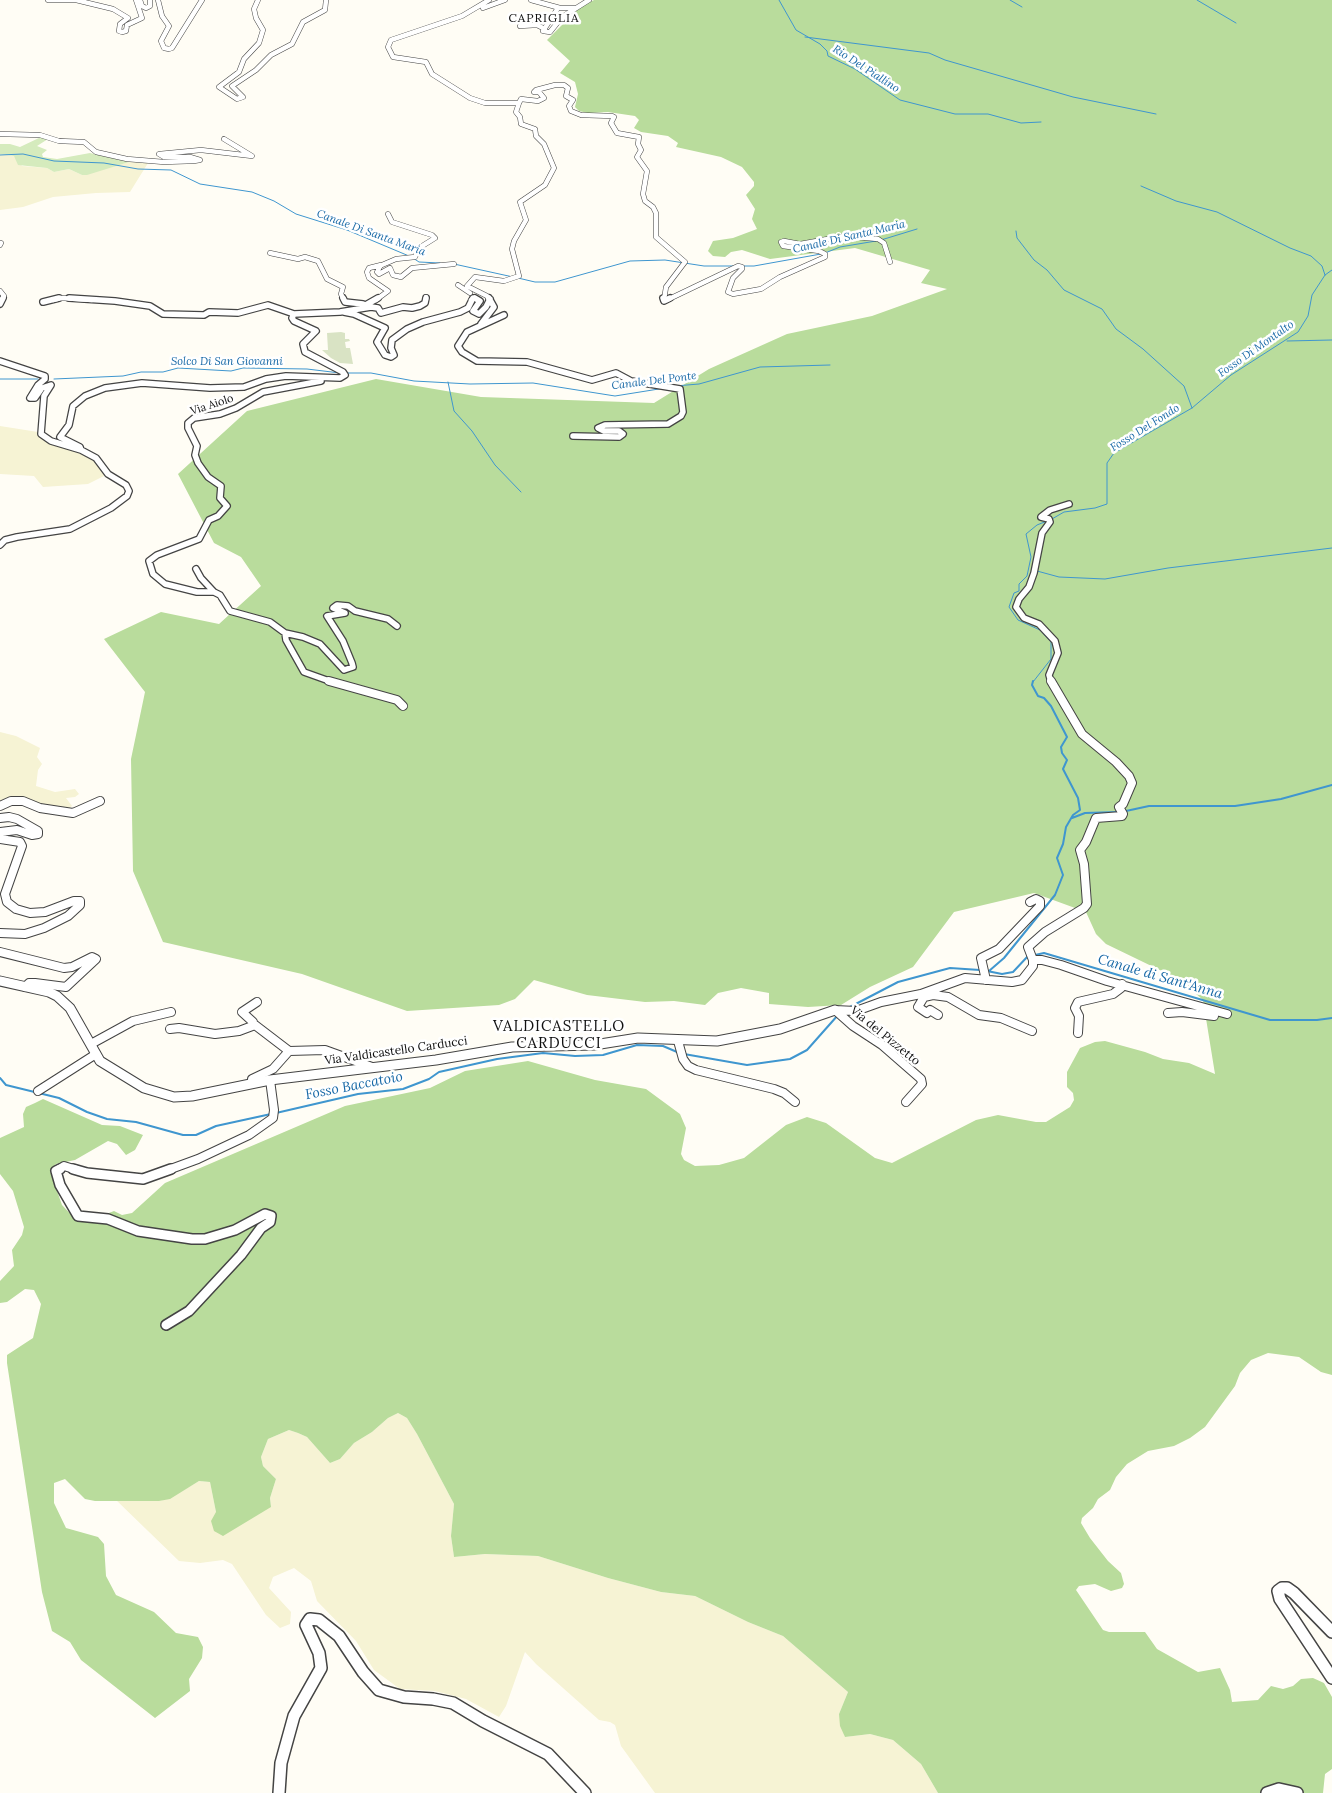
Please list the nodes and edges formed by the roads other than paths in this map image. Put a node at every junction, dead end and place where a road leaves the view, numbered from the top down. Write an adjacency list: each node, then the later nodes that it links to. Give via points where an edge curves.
1 (48, 0): 2 (street, via 76,0 113,9 128,18 120,24 119,31 122,32 126,31 127,25 142,18)
2 (136, 0)
3 (140, 0): 4 (street, via 146,8 150,6)
4 (150, 0)
5 (158, 0): 6 (street, via 162,16 169,26 161,41 164,48 169,49)
6 (202, 0)
7 (258, 0): 8 (street, via 254,9 263,30 258,47 244,59 239,72 219,87 237,98 243,97 232,86 271,55 292,44 303,22 325,10)
8 (326, 0)
9 (489, 0): 15 (street)
10 (506, 0): 15 (street)
11 (530, 0): 13 (street)
12 (589, 0): 14 (street)
13 (558, 8): 14 (street); 17 (street)
14 (577, 8): 17 (street, via 562,17 550,32 543,31)
15 (472, 12): 18 (street, via 391,40 389,52 400,59 426,62 432,74 470,98 485,103)
16 (520, 26): 17 (street, via 537,25)
17 (545, 29)
18 (519, 103): 23 (street, via 521,99 538,101 544,98 539,92 534,92 536,90 564,85 568,88 566,96 573,100 569,106 571,111 581,115 612,116 611,123 617,133 639,137 641,150 637,157 647,171 642,194 656,213 657,239 684,262 666,287 664,301 738,266 742,270 731,282 730,294 761,289 825,257 819,251 783,246 781,242 784,241 800,244 845,236 878,239 884,243); 30 (street, via 516,112 521,124 535,129 554,168 545,185 520,202 526,220 512,249 519,276 504,281 475,277 467,286)
19 (0, 134): 20 (street, via 40,135 59,141 84,142 96,152 133,159 194,162 200,160 159,154 202,150 252,156)
20 (224, 139)
21 (388, 214): 25 (street, via 392,222 436,238 419,248 415,257 396,259)
22 (270, 253): 32 (street, via 318,261 327,279 343,287 345,302)
23 (890, 262)
24 (454, 264): 25 (street, via 412,268 401,277 393,275 390,268 379,274 377,272)
25 (382, 265): 32 (street, via 370,268 368,275 388,292)
26 (458, 285): 29 (street)
27 (0, 291): 33 (street, via 4,296)
28 (426, 297): 34 (street, via 424,304 412,308 381,312 375,307)
29 (476, 298): 30 (street, via 480,301 473,311 476,314); 35 (street, via 471,299 468,308 460,312 423,322 396,337 392,340 394,355 391,357 385,355 377,342 384,328 354,314)
30 (490, 299): 38 (street, via 494,310)
31 (43, 302): 36 (street, via 61,298 115,301 150,306 163,314 204,315 208,312 238,313 268,305)
32 (368, 303): 34 (street)
33 (0, 304)
34 (360, 308): 35 (street)
35 (340, 312): 36 (street)
36 (294, 314): 40 (street, via 294,321 316,331 304,344 305,352 343,372 345,375)
37 (504, 315): 38 (street)
38 (481, 324): 41 (street, via 466,332 458,346 478,361 527,362 592,380 616,373 631,381 680,390 683,412 668,424 605,425 598,428 623,434 619,437)
39 (0, 361): 42 (street, via 45,376 30,398 35,398 42,388 51,386 44,396 42,434 51,441)
40 (336, 379): 42 (street, via 286,376 244,387 186,388 142,383 105,388 76,403 69,424 61,435); 46 (street, Via Aiolo, via 262,392 236,408 194,418 188,423 197,446 198,463 208,477 221,486 220,498 226,506 218,516 209,520 199,539 152,558 150,569 165,584 197,592)
41 (573, 436)
42 (81, 450): 44 (street, via 96,458 108,474 126,485 127,496 117,505 70,529 17,537)
43 (1069, 504): 58 (street, Via Valdicastello Carducci, via 1041,517 1049,520 1042,534 1034,573 1016,607 1024,618 1039,624 1055,641 1058,653 1049,675 1082,734 1116,762 1132,783 1119,807 1122,816 1096,818 1080,850 1087,904 1028,947)
44 (0, 545)
45 (196, 568): 46 (street)
46 (214, 592): 48 (street, via 220,595 230,611 270,622)
47 (397, 626): 48 (street, via 388,619 355,611 348,606 333,608 345,613 327,616 352,663 353,667 344,670 320,644)
48 (285, 633): 49 (street, via 304,672 350,688 387,696)
49 (403, 706)
50 (100, 800): 51 (street, via 73,813 40,808 23,801 11,801)
51 (0, 806)
52 (0, 818): 53 (street, via 18,819 38,834 17,830)
53 (0, 832)
54 (0, 838): 56 (street, via 20,842 22,846 5,894 7,902 30,913 45,912 80,901 68,916 44,928 25,934)
55 (1030, 902): 59 (street, via 1036,899 1040,906 1000,949 981,958)
56 (0, 933)
57 (0, 952): 62 (street, Via Valdicastello Carducci, via 64,968 92,957 96,959 66,987 35,983)
58 (1032, 958): 59 (street, Via Valdicastello Carducci, via 1033,966 1022,980); 61 (street)
59 (986, 979): 63 (street, Via Valdicastello Carducci, via 965,978)
60 (0, 981): 62 (street, Via Valdicastello Carducci)
61 (1122, 984): 67 (street, via 1225,1014 1219,1017); 72 (street, via 1113,994 1078,1002 1074,1008 1079,1016)
62 (25, 987): 73 (street, Via Valdicastello Carducci, via 49,992 64,1001)
63 (922, 996): 65 (street, Via Valdicastello Carducci, via 881,1002 856,1011); 68 (street, via 918,1007); 71 (street, via 948,997 980,1015 1001,1018)
64 (257, 1002): 69 (street, via 242,1012)
65 (835, 1010): 74 (street, Via Valdicastello Carducci, via 799,1024 744,1037); 82 (street, Via del Pizzetto, via 921,1079 922,1084)
66 (171, 1012): 73 (street, via 133,1021)
67 (1168, 1013)
68 (938, 1015)
69 (253, 1024): 70 (street, via 239,1031 216,1034); 75 (street)
70 (170, 1029)
71 (1032, 1031)
72 (1078, 1033)
73 (91, 1044): 76 (street, Via Valdicastello Carducci)
74 (679, 1045): 77 (street, Via Valdicastello Carducci, via 638,1038 594,1045 512,1047); 81 (street, via 682,1059 696,1070 774,1089)
75 (289, 1051): 77 (street, via 325,1050); 79 (street, via 273,1069 252,1079)
76 (96, 1054): 79 (street, Via Valdicastello Carducci, via 100,1061 128,1079 166,1096 192,1096); 80 (street)
77 (372, 1067): 78 (street, Via Valdicastello Carducci)
78 (270, 1080): 79 (street, Via Valdicastello Carducci); 83 (street, via 274,1113 269,1122 198,1159 143,1179 87,1173 64,1166 56,1172 60,1186 78,1216 108,1219 138,1231 192,1240 205,1239 235,1230 265,1214 271,1216 270,1222 261,1228 189,1311)
79 (252, 1083)
80 (38, 1091)
81 (795, 1102)
82 (906, 1102)
83 (166, 1325)
84 (1332, 1632): 85 (street, via 1294,1593 1287,1588 1278,1590 1280,1599)
85 (1332, 1678)
86 (279, 1793): 87 (street, via 281,1763 294,1716 321,1668 319,1653 306,1625 310,1619 318,1620 339,1636 379,1690 404,1697 453,1703 548,1754)
87 (585, 1793)
88 (1267, 1793): 89 (street, via 1279,1789)
89 (1297, 1793)

